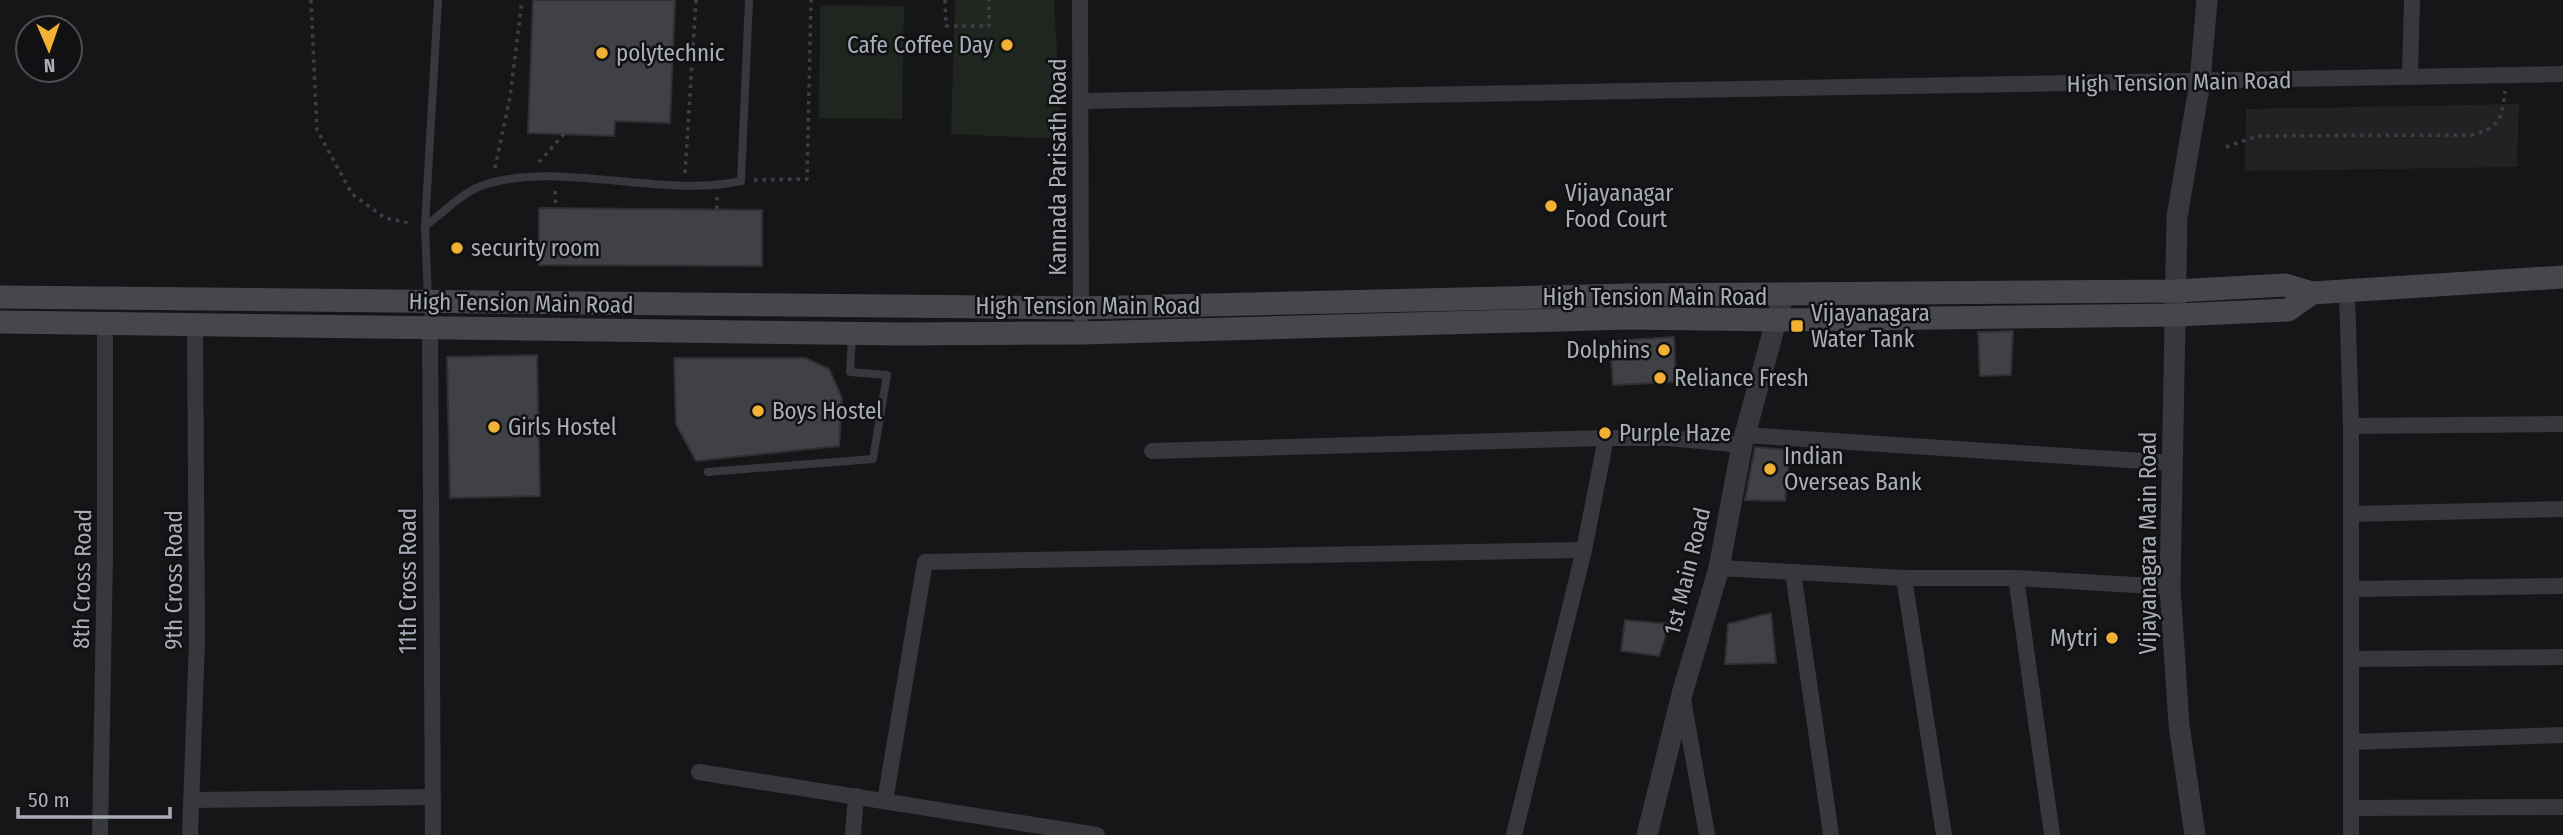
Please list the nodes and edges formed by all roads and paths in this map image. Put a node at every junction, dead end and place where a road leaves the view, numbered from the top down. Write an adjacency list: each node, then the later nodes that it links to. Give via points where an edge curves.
1 (311, 0): 25 (path, via 317,130 352,194 385,218)
2 (438, 0): 25 (lane)
3 (522, 0): 22 (path, via 510,97)
4 (696, 0): 23 (path)
5 (749, 0): 21 (lane)
6 (811, 0): 21 (path, via 807,179)
7 (945, 0): 8 (path, via 946,26 989,26)
8 (989, 0)
9 (1080, 0): 16 (street, Kannada Parisath Road)
10 (2207, 0): 15 (street, Vijayanagara Main Road)
11 (2412, 0): 14 (street)
12 (2563, 74): 13 (street, High Tension Main Road)
13 (2507, 75): 14 (street, High Tension Main Road); 18 (path, via 2503,114 2490,130 2471,135 2257,136)
14 (2410, 76): 15 (street, High Tension Main Road)
15 (2200, 82): 16 (street, High Tension Main Road); 27 (street, Vijayanagara Main Road, via 2177,217)
16 (1081, 101): 33 (street, Kannada Parisath Road)
17 (564, 134): 19 (path)
18 (2226, 147)
19 (526, 177): 20 (lane); 22 (lane)
20 (553, 178): 23 (lane); 24 (path)
21 (741, 181): 23 (lane)
22 (492, 184): 25 (lane, via 479,186)
23 (685, 185)
24 (556, 208)
25 (425, 226): 32 (lane)
26 (2563, 277): 28 (main road)
27 (2175, 291): 29 (main road, High Tension Main Road, via 2285,285); 30 (main road, High Tension Main Road); 34 (street, Vijayanagara Main Road)
28 (2347, 292): 29 (main road); 43 (street)
29 (2312, 293): 34 (main road, via 2288,310)
30 (1783, 296): 33 (main road, High Tension Main Road, via 1627,295); 35 (street, 1st Main Road)
31 (0, 297): 32 (main road, High Tension Main Road)
32 (429, 302): 33 (main road, High Tension Main Road); 39 (lane)
33 (1080, 309): 40 (street, Kannada Parisath Road)
34 (2176, 314): 35 (main road); 47 (street, Vijayanagara Main Road)
35 (1778, 320): 40 (main road, via 1629,318); 45 (street, 1st Main Road)
36 (0, 322): 37 (main road)
37 (105, 323): 38 (main road); 71 (street, 8th Cross Road)
38 (195, 324): 39 (main road); 67 (street, 9th Cross Road, via 197,641)
39 (429, 328): 41 (main road); 66 (street, 11th Cross Road)
40 (1082, 333): 41 (main road)
41 (852, 334): 48 (lane, via 850,372 887,375 873,459)
42 (2563, 424): 43 (street)
43 (2351, 426): 50 (street)
44 (1606, 438): 45 (street); 46 (street); 51 (street)
45 (1744, 440): 47 (street); 52 (street, 1st Main Road)
46 (1152, 451)
47 (2173, 463): 57 (street, Vijayanagara Main Road)
48 (708, 472)
49 (2563, 509): 50 (street)
50 (2351, 514): 58 (street)
51 (1584, 550): 68 (street, via 925,562); 76 (street)
52 (1719, 568): 53 (street); 61 (street, 1st Main Road)
53 (1793, 572): 54 (street); 79 (street)
54 (1904, 578): 55 (street); 80 (street)
55 (2016, 578): 57 (street); 81 (street)
56 (2563, 586): 58 (street)
57 (2170, 587): 82 (street, Vijayanagara Main Road, via 2179,725)
58 (2351, 589): 60 (street)
59 (2563, 657): 60 (street)
60 (2351, 659): 63 (street)
61 (1682, 694): 77 (street, 1st Main Road); 78 (street)
62 (2563, 735): 63 (street)
63 (2351, 741): 70 (street)
64 (699, 772): 65 (street)
65 (856, 796): 68 (street); 74 (street)
66 (430, 797): 67 (street); 73 (street, 11th Cross Road)
67 (191, 800): 72 (street, 9th Cross Road)
68 (886, 801): 75 (street)
69 (2563, 807): 70 (street)
70 (2351, 808): 83 (street)
71 (100, 835)
72 (190, 835)
73 (433, 835)
74 (853, 835)
75 (1097, 835)
76 (1514, 835)
77 (1647, 835)
78 (1707, 835)
79 (1831, 835)
80 (1944, 835)
81 (2052, 835)
82 (2195, 835)
83 (2351, 835)

